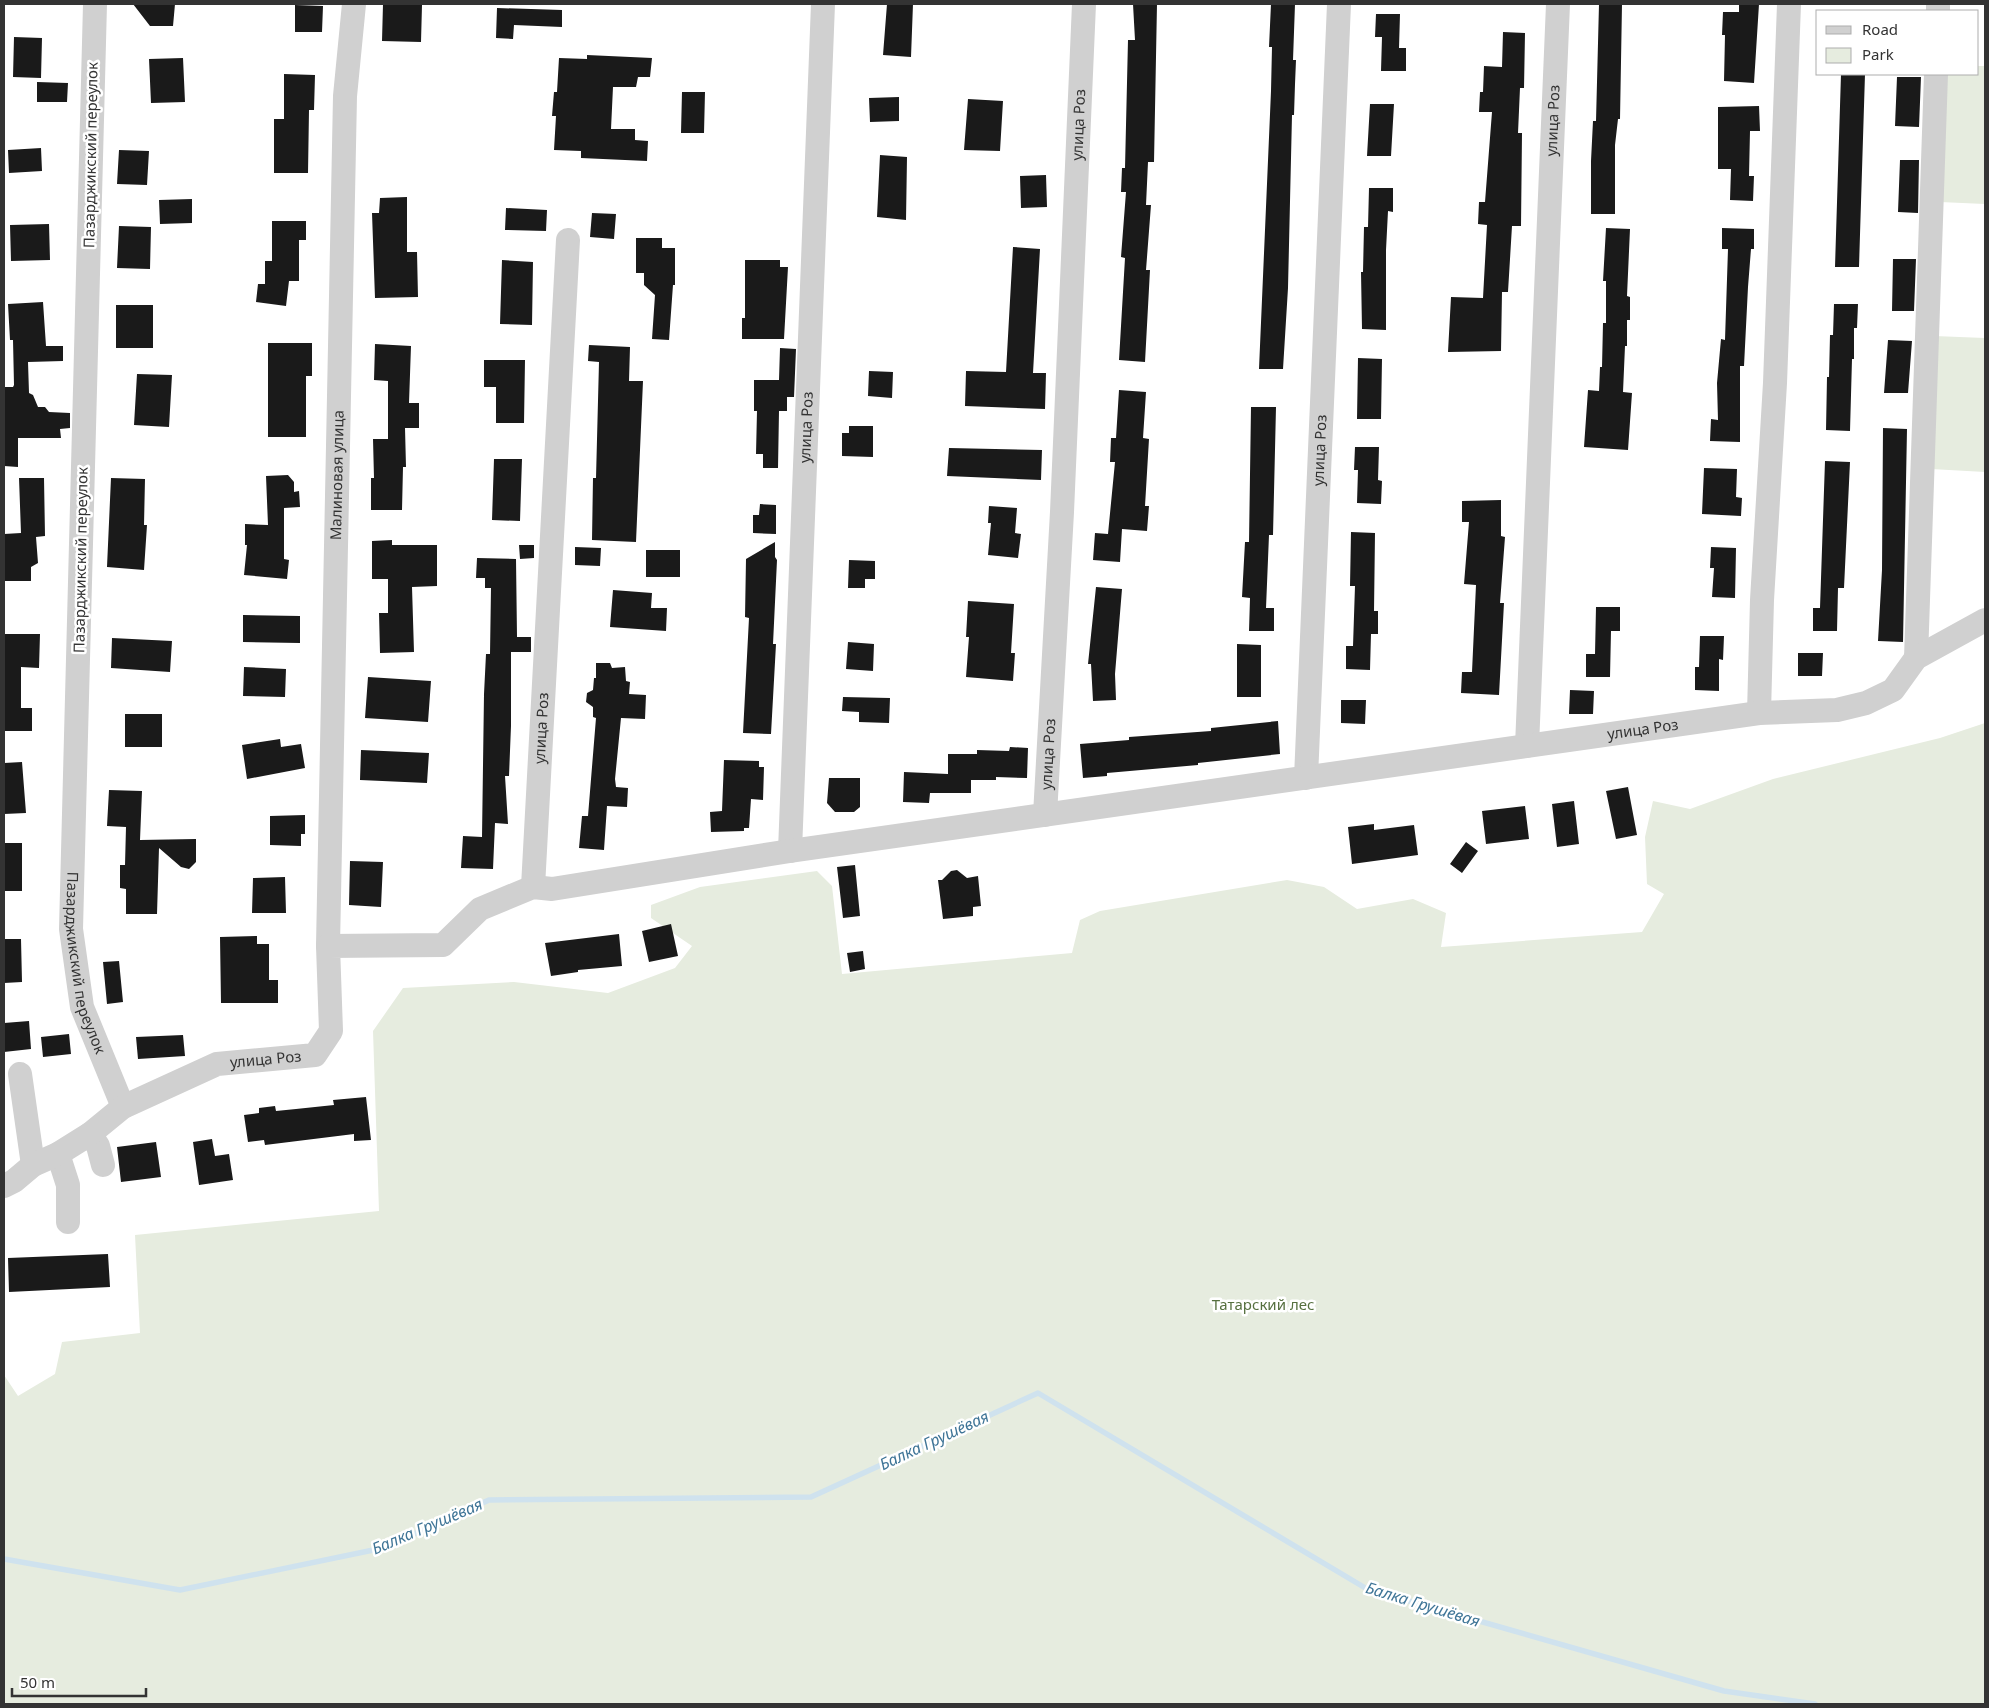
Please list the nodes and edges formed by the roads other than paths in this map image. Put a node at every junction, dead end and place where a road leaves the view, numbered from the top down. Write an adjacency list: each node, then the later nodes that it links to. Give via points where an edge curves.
1 (95, 4): 20 (street, Пазарджикский переулок, via 71,929 82,1007)
2 (354, 4): 18 (street, Малиновая улица, via 345,96)
3 (823, 4): 16 (street, улица Роз)
4 (1084, 4): 15 (street, улица Роз)
5 (1339, 4): 14 (street, улица Роз)
6 (1558, 4): 13 (street, улица Роз)
7 (1789, 4): 12 (street, via 1776,383 1762,600)
8 (1936, 75): 11 (street)
9 (568, 240): 17 (street, улица Роз)
10 (1985, 620): 11 (street)
11 (1916, 658): 12 (street, улица Роз, via 1892,690 1866,703 1836,710)
12 (1760, 714): 13 (street, улица Роз)
13 (1527, 746): 14 (street, улица Роз)
14 (1306, 778): 15 (street, улица Роз)
15 (1045, 815): 16 (street, улица Роз)
16 (790, 851): 17 (street, улица Роз, via 552,889)
17 (534, 888): 18 (street, улица Роз, via 480,909 443,945)
18 (328, 946): 20 (street, улица Роз, via 331,1031 315,1055 217,1064)
19 (20, 1074): 23 (street)
20 (123, 1107): 21 (street, улица Роз)
21 (90, 1134): 22 (street, улица Роз); 24 (street, via 98,1146)
22 (58, 1154): 23 (street, улица Роз); 26 (street, via 68,1185)
23 (32, 1165): 25 (street, улица Роз)
24 (103, 1165)
25 (4, 1186)
26 (68, 1222)

